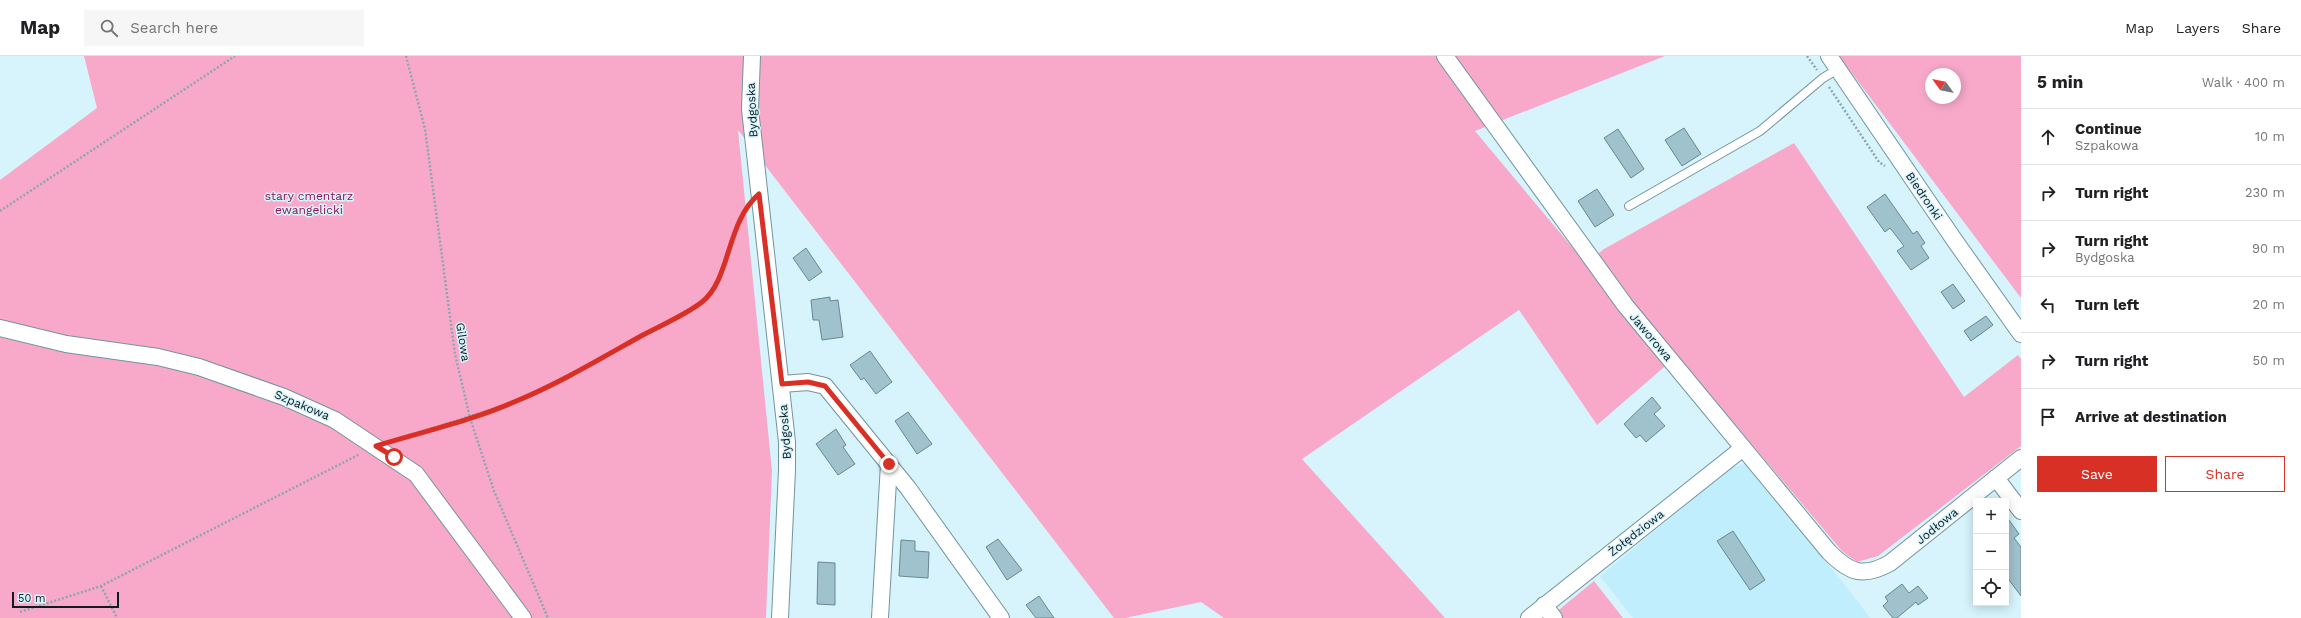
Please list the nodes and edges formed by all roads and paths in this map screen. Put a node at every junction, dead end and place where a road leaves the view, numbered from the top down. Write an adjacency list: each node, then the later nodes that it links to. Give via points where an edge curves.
1 (235, 56): 9 (path)
2 (406, 56): 13 (path, Gilowa, via 425,129 455,354)
3 (752, 56): 7 (street, Bydgoska, via 750,109)
4 (1445, 56): 15 (street, Jaworowa, via 1625,305)
5 (1829, 56): 6 (street, Biedronki)
6 (1838, 69): 8 (lane, via 1823,78 1760,131); 11 (street, Biedronki)
7 (759, 194): 12 (street, Bydgoska); 13 (path, via 742,214 717,284 702,302 610,354 515,402)
8 (1629, 206)
9 (0, 211)
10 (0, 328): 14 (street, Szpakowa, via 66,344 199,367 299,403 335,420)
11 (2021, 334)
12 (782, 384): 17 (street, via 808,382 825,386); 27 (street, Bydgoska, via 787,470)
13 (470, 418): 14 (path); 26 (path, Gilowa, via 494,491)
14 (376, 446): 21 (path); 25 (street, Szpakowa, via 405,465 427,486 489,575)
15 (1743, 448): 20 (street, Jaworowa, via 1840,563 1860,572 1870,572); 23 (street, Żołędziowa)
16 (2021, 458): 18 (street, Jodłowa)
17 (889, 464): 28 (street); 29 (street)
18 (1996, 478): 19 (street); 20 (street, Jodłowa)
19 (2021, 511)
20 (1890, 563)
21 (101, 586): 22 (path); 24 (path)
22 (20, 612)
23 (1549, 612): 30 (street, Żołędziowa)
24 (117, 618)
25 (523, 618)
26 (548, 618)
27 (780, 618)
28 (880, 618)
29 (1001, 618)
30 (1529, 618)

